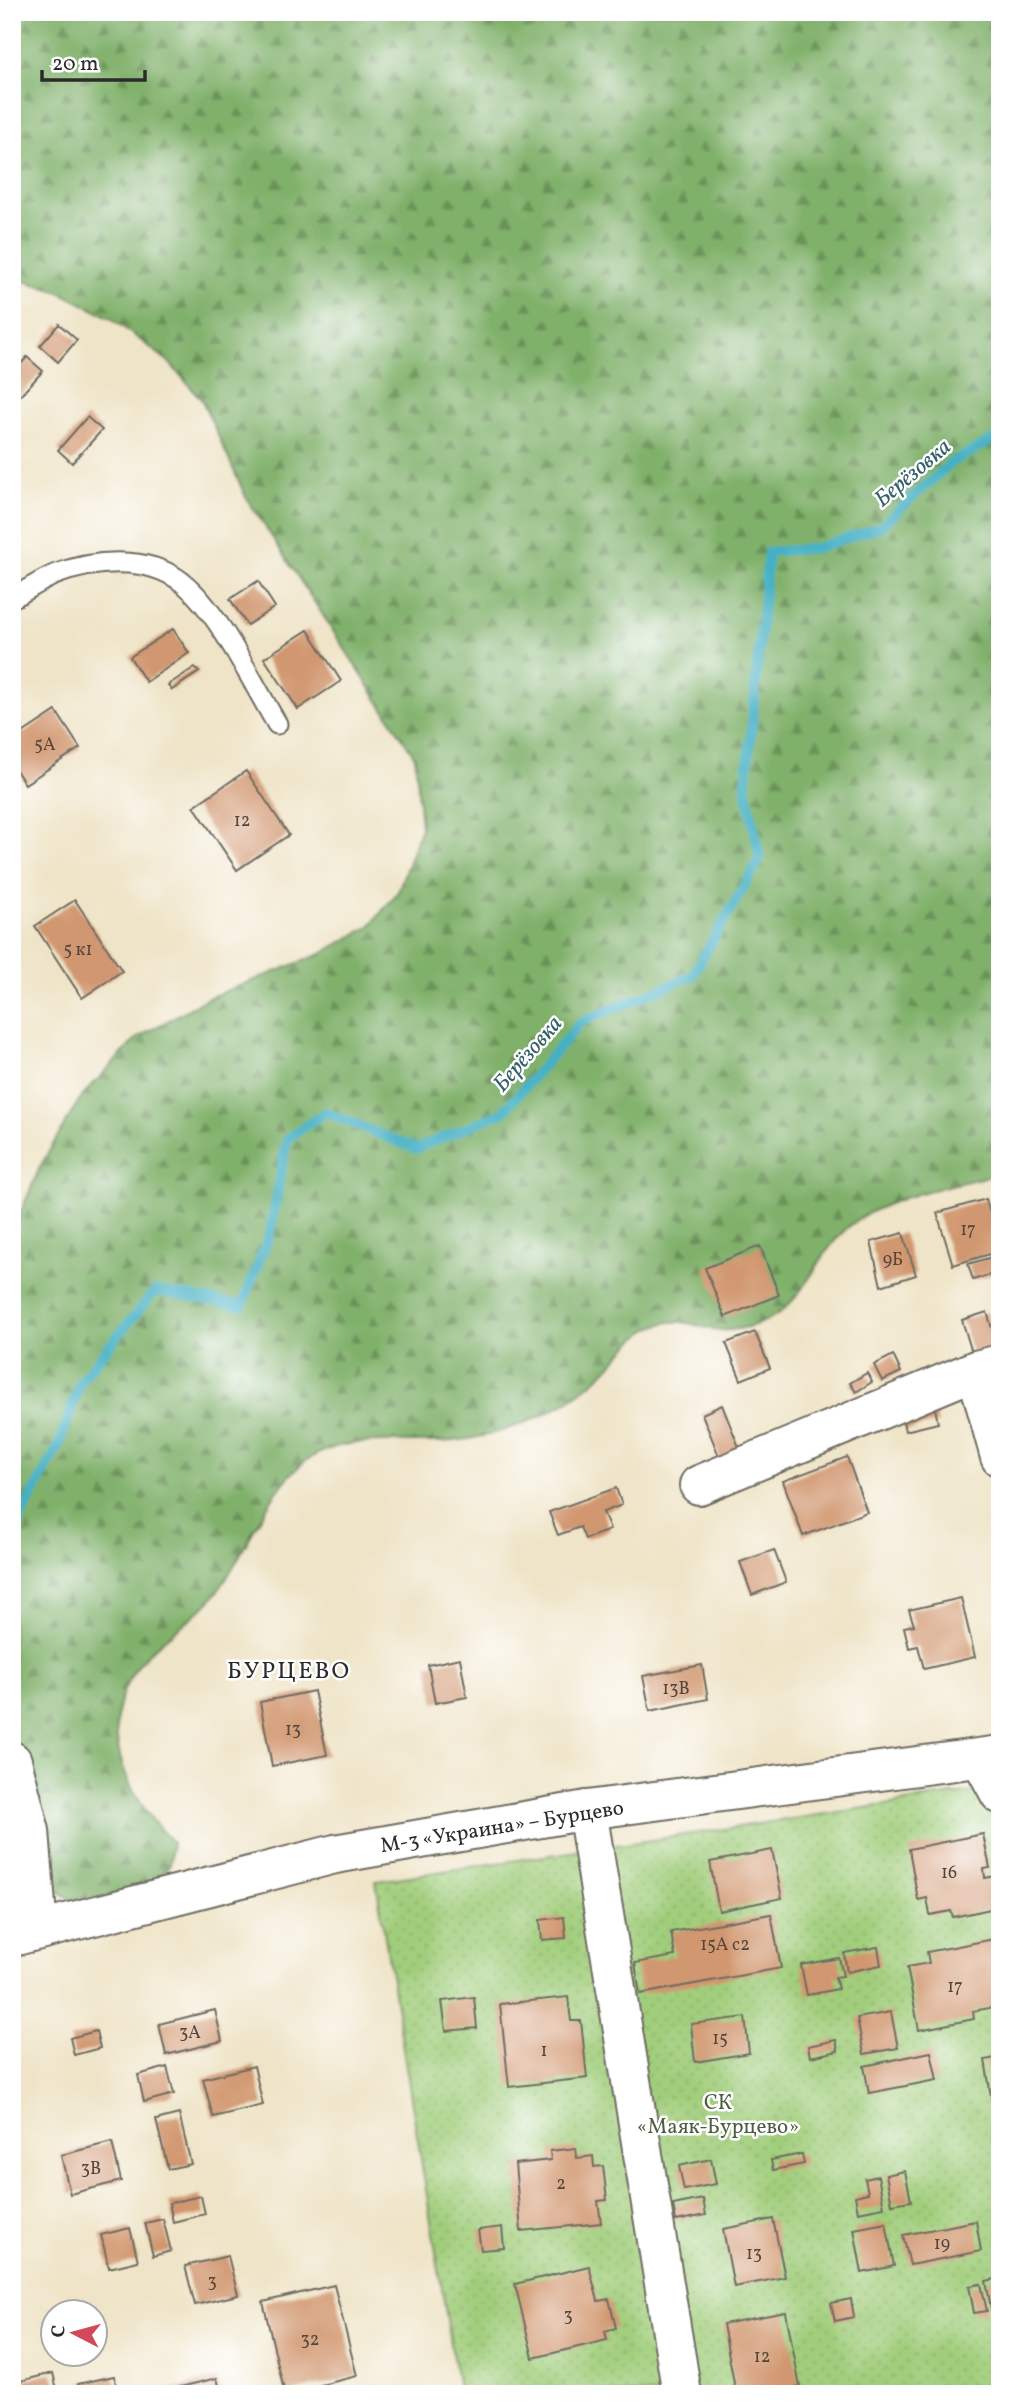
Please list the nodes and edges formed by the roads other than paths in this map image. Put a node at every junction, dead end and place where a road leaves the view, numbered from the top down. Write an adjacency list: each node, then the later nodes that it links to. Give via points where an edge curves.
1 (12, 598): 2 (lane, via 54,575 103,563 149,566 182,582 208,610)
2 (277, 724)
3 (988, 1367): 4 (street); 5 (street)
4 (1000, 1457)
5 (699, 1485)
6 (990, 1757): 8 (street); 9 (street, М-3 «Украина» – Бурцево)
7 (12, 1761): 10 (street, via 30,1831)
8 (1000, 1794)
9 (587, 1810): 10 (street, М-3 «Украина» – Бурцево, via 335,1854); 11 (street)
10 (25, 1933)
11 (682, 2394)

